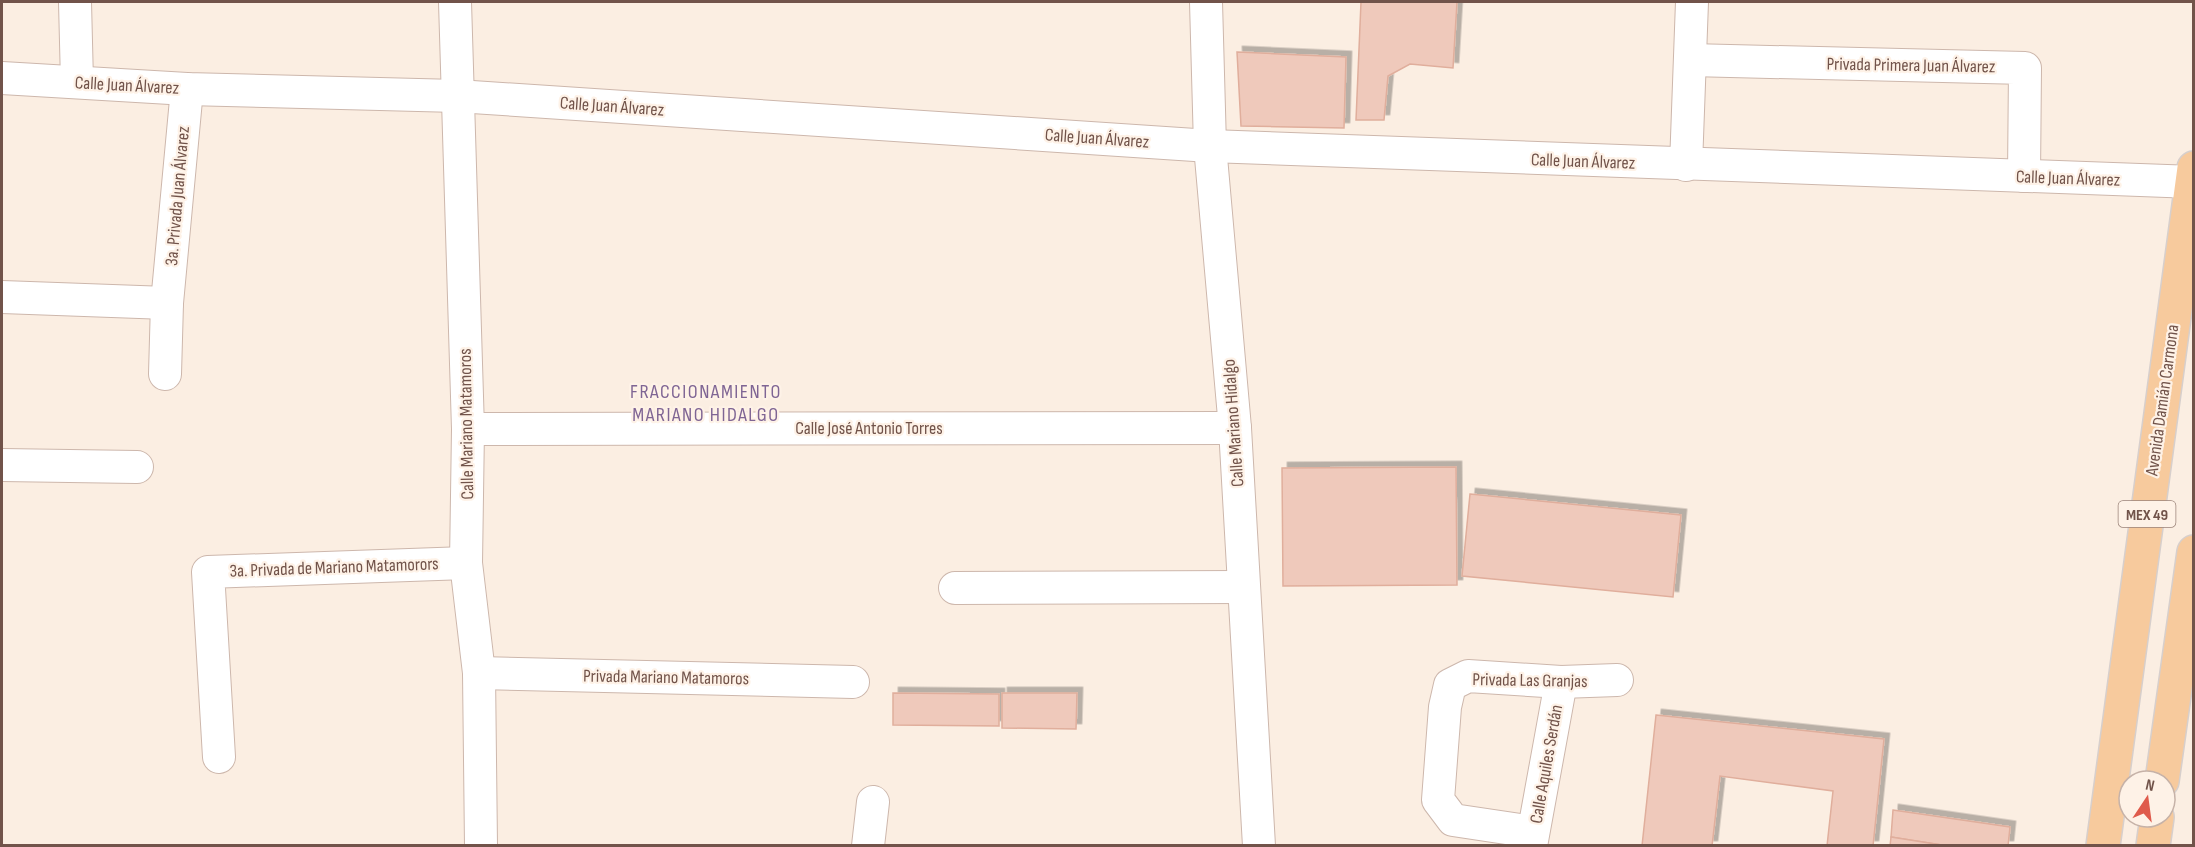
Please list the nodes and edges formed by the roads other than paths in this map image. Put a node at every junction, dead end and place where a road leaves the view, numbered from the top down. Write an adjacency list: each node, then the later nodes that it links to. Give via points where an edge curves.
1 (75, 2): 7 (street)
2 (455, 2): 9 (street, Calle Mariano Matamoros)
3 (1206, 2): 10 (street, Calle Mariano Hidalgo)
4 (1692, 2): 5 (street)
5 (1690, 60): 11 (street); 12 (street, Privada Primera Juan Álvarez, via 2025,68)
6 (2, 78): 7 (street, Calle Juan Álvarez)
7 (77, 82): 8 (street, Calle Juan Álvarez)
8 (187, 88): 9 (street, Calle Juan Álvarez); 15 (street, 3a. Privada Juan Álvarez)
9 (457, 96): 10 (street, Calle Juan Álvarez); 18 (street, Calle Mariano Matamoros)
10 (1210, 146): 11 (street, Calle Juan Álvarez); 17 (street, Calle Mariano Hidalgo)
11 (1686, 165): 12 (street, Calle Juan Álvarez)
12 (2024, 176): 13 (street, Calle Juan Álvarez)
13 (2193, 178): 37 (main road, Avenida Damián Carmona / MEX 49)
14 (2, 297): 15 (street)
15 (167, 303): 16 (street, 3a. Privada Juan Álvarez)
16 (165, 374)
17 (1235, 428): 18 (street, Calle José Antonio Torres); 23 (street, Calle Mariano Hidalgo)
18 (468, 429): 22 (street, Calle Mariano Matamoros)
19 (2, 465): 20 (street)
20 (137, 466)
21 (2193, 552): 30 (main road)
22 (466, 563): 25 (street, Calle Mariano Matamoros); 29 (street, 3a. Privada de Mariano Matamorors, via 208,572)
23 (1243, 587): 24 (street); 36 (street, Calle Mariano Hidalgo)
24 (955, 588)
25 (479, 673): 27 (street, Privada Mariano Matamoros); 34 (street, Calle Mariano Matamoros)
26 (1617, 680): 28 (street, Privada Las Granjas)
27 (853, 682)
28 (1561, 682): 33 (street, Calle Aquiles Serdán); 33 (street, Privada Las Granjas, via 1468,676 1450,685 1445,707 1438,800 1453,820)
29 (219, 757)
30 (2164, 769)
31 (873, 802): 35 (street)
32 (2155, 829): 38 (main road)
33 (1532, 839)
34 (481, 846)
35 (868, 846)
36 (1259, 846)
37 (2103, 846)
38 (2153, 846)

